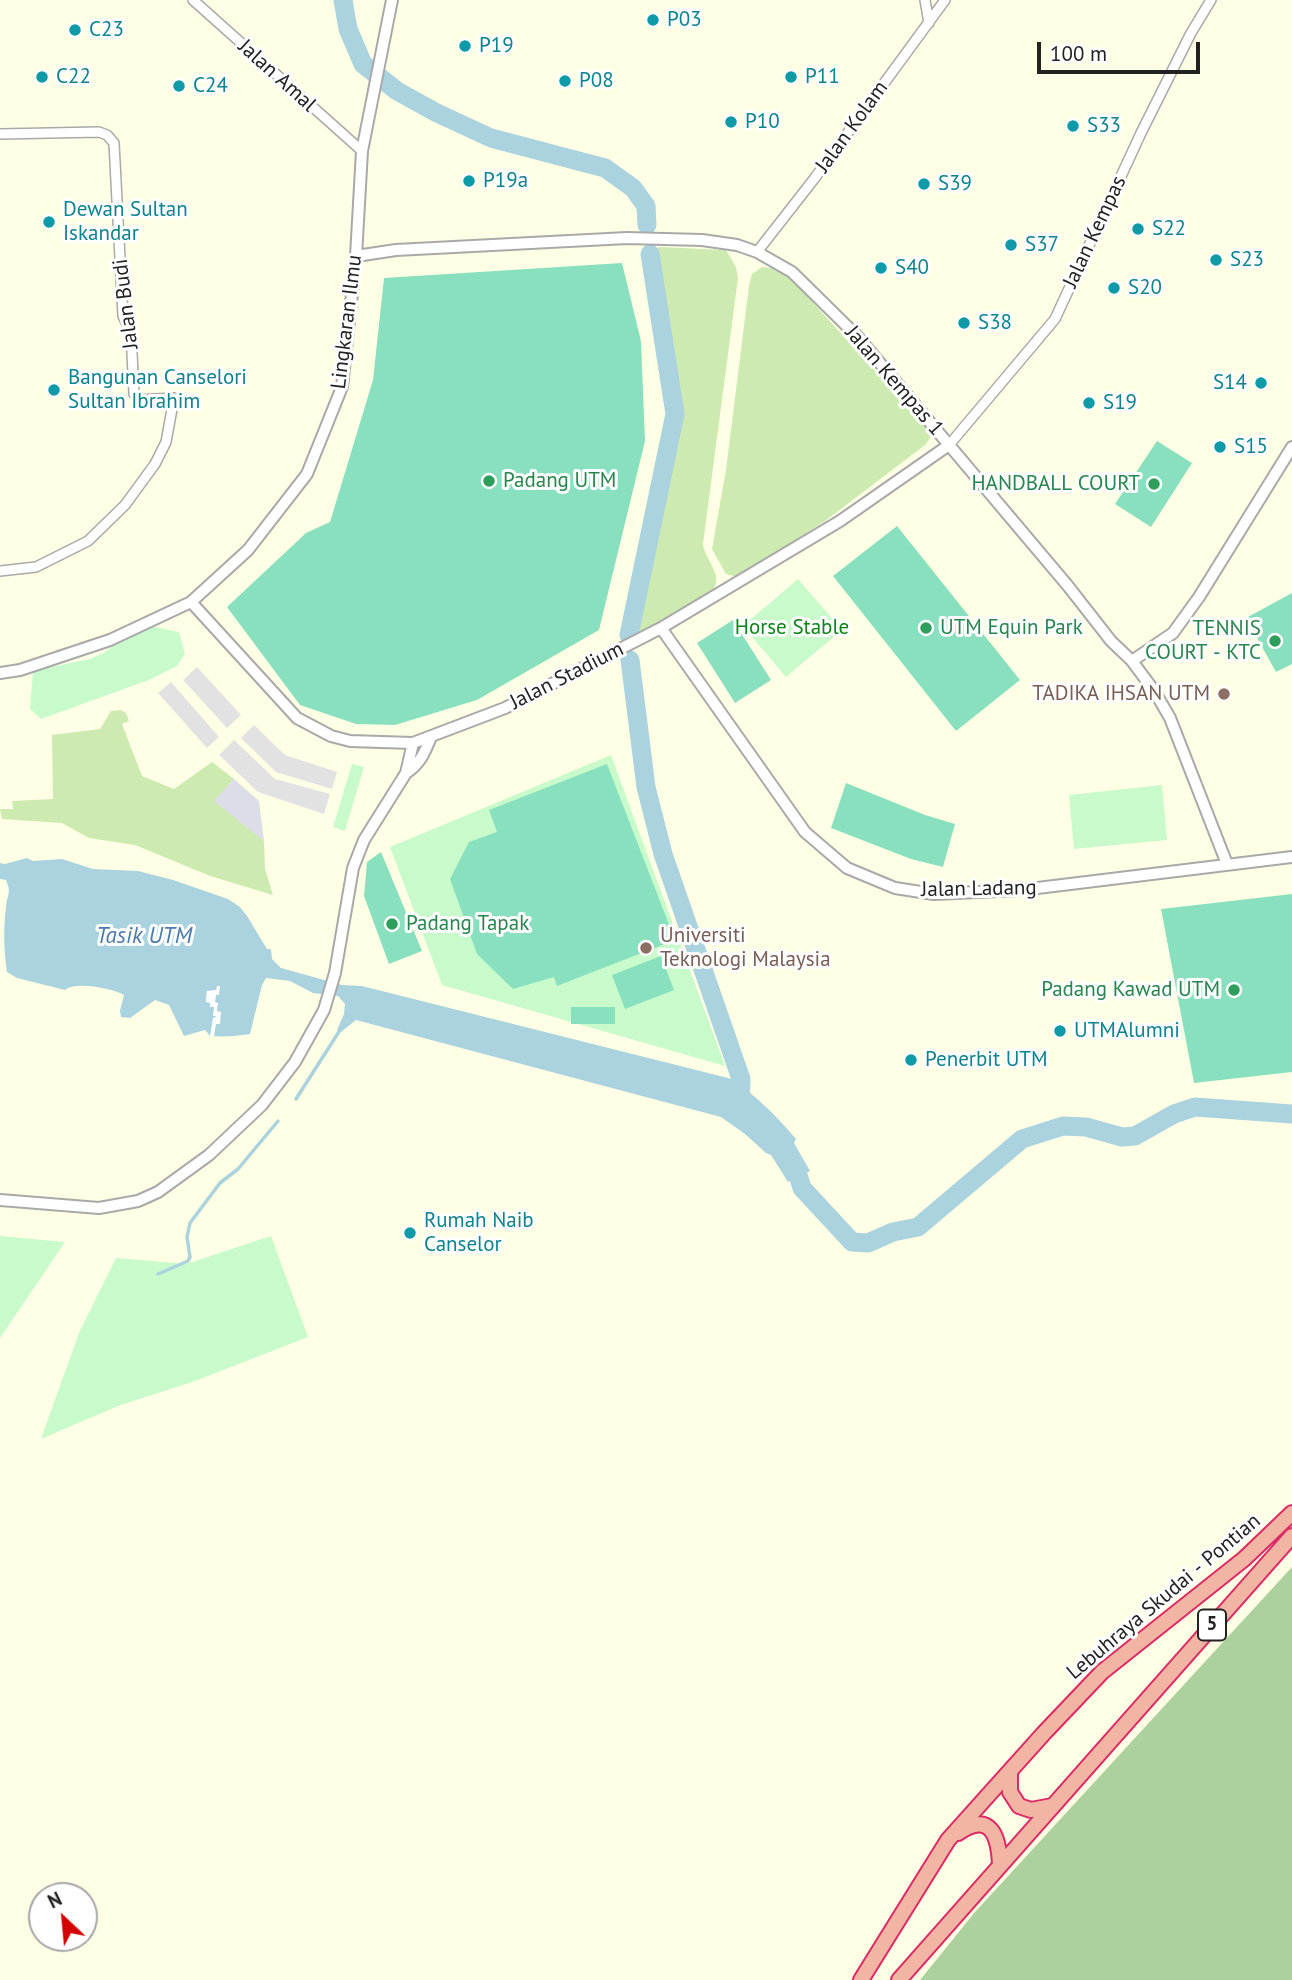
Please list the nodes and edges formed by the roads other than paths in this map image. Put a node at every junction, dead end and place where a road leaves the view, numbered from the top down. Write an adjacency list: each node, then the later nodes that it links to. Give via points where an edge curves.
1 (193, 0): 8 (street, Jalan Amal)
2 (392, 0): 8 (street, Lingkaran Ilmu)
3 (925, 0): 6 (street)
4 (945, 0): 6 (street, Jalan Kolam)
5 (1211, 0): 11 (street, Jalan Kempas, via 1141,133 1055,319)
6 (929, 23): 9 (street, Jalan Kolam)
7 (0, 134): 13 (street, Jalan Budi, via 99,132 114,143 123,316 131,333 134,394 139,400 174,398 166,442 125,505 88,541 36,567)
8 (362, 151): 10 (street, Lingkaran Ilmu)
9 (757, 253): 10 (street, Jalan Kempas 1, via 702,240 627,238); 11 (street, Jalan Kempas 1, via 792,272 858,337)
10 (356, 256): 14 (street, Lingkaran Ilmu, via 342,387 307,474 248,550)
11 (949, 445): 15 (street, Jalan Stadium, via 839,520); 16 (street, Jalan Kempas 1)
12 (1292, 447): 16 (street, via 1174,633)
13 (0, 571)
14 (191, 602): 17 (street, Lingkaran Ilmu, via 110,640); 19 (street, Jalan Stadium, via 298,718 350,741)
15 (661, 628): 18 (street, Jalan Stadium, via 505,708); 22 (street, Jalan Ladang, via 805,832 848,869 895,888 934,894 1021,890)
16 (1132, 661): 22 (street, Jalan Kempas 1, via 1170,718)
17 (0, 673)
18 (431, 737): 19 (street, Jalan Stadium); 20 (street, via 424,755)
19 (413, 743): 20 (street)
20 (406, 773): 23 (street, via 364,840 353,868 324,1010 295,1062 238,1129 158,1192 138,1201 99,1208)
21 (1292, 857): 22 (street, Jalan Ladang)
22 (1227, 864)
23 (0, 1200)
24 (1292, 1513): 26 (highway, Lebuhraya Skudai - Pontian / 5, via 1244,1559 1102,1672)
25 (1292, 1536): 27 (highway, Lebuhraya Skudai - Pontian / 5)
26 (1010, 1770): 27 (highway, via 1010,1792 1019,1806 1031,1810); 28 (highway, Lebuhraya Skudai - Pontian / 5)
27 (1052, 1806): 29 (highway, Lebuhraya Skudai - Pontian / 5)
28 (948, 1840): 29 (highway, via 966,1827 985,1825 998,1839); 30 (highway, Lebuhraya Skudai - Pontian / 5)
29 (1000, 1866): 31 (highway, Lebuhraya Skudai - Pontian / 5)
30 (860, 1980)
31 (899, 1980)

